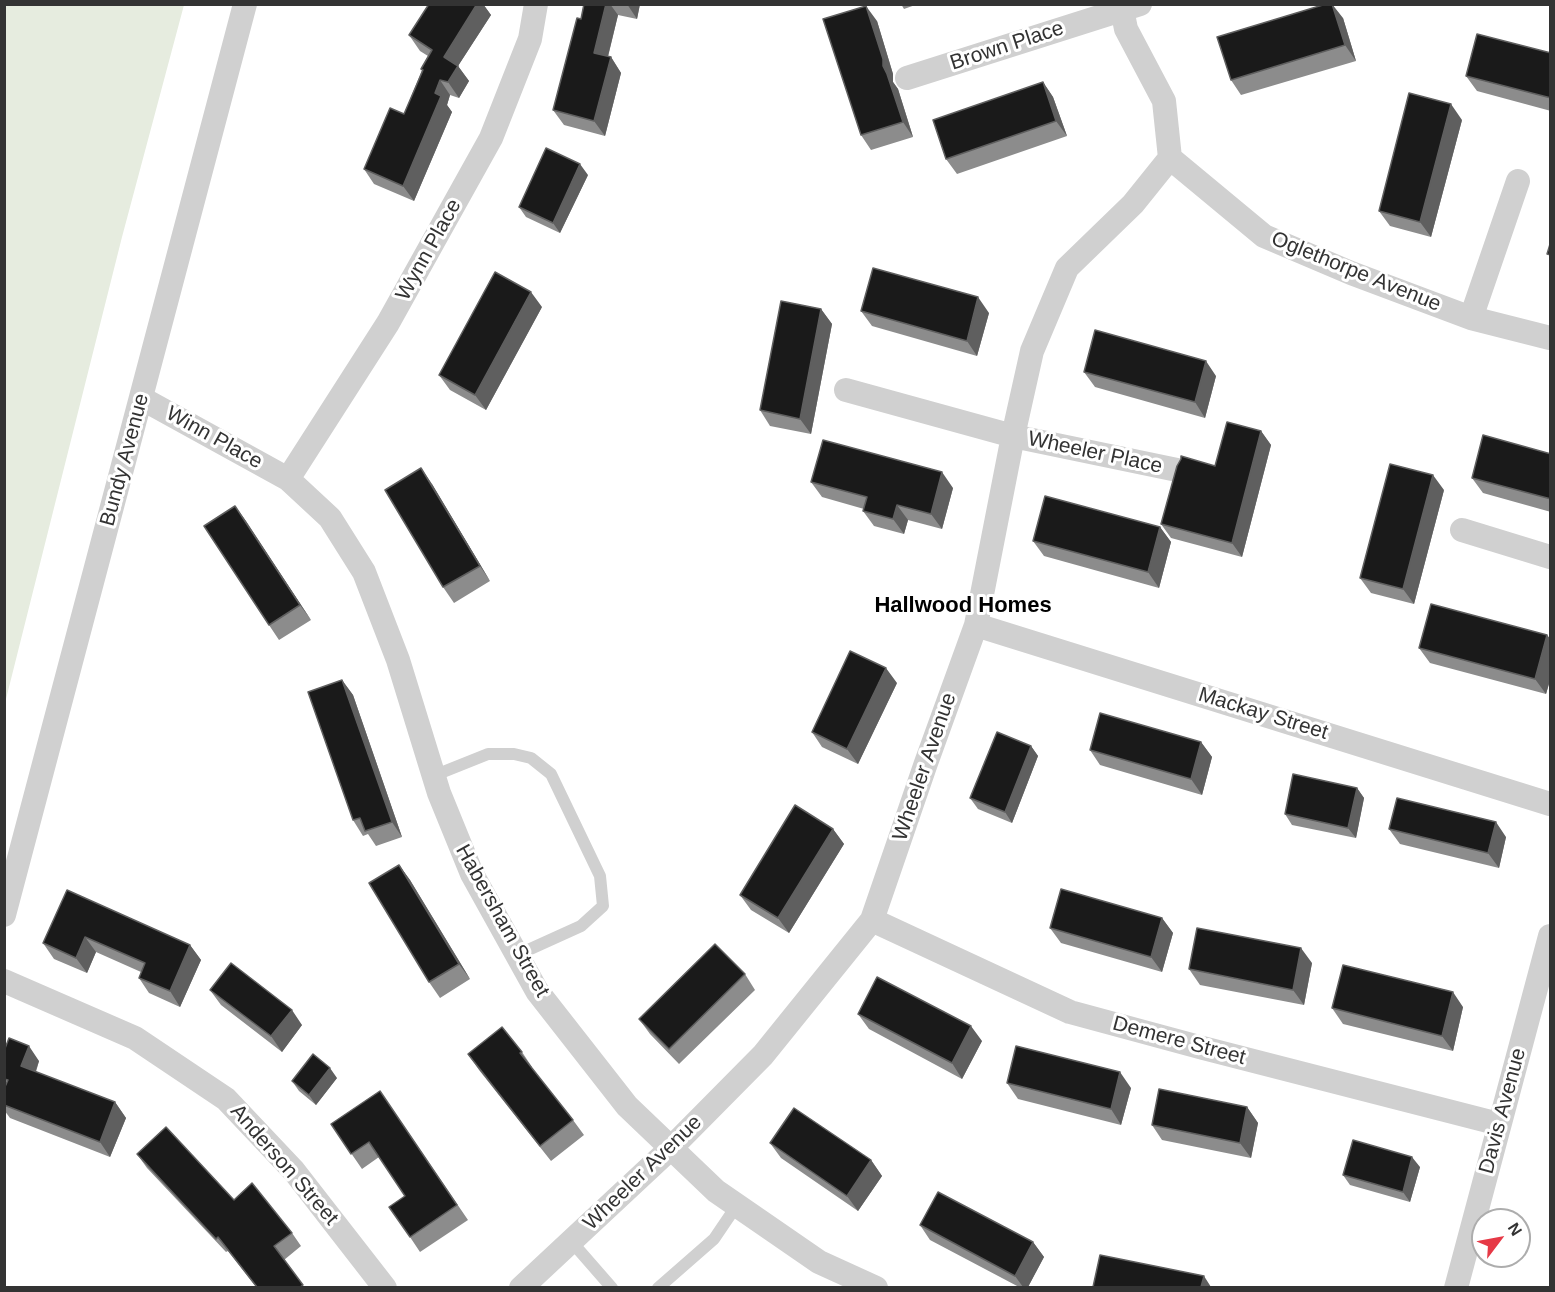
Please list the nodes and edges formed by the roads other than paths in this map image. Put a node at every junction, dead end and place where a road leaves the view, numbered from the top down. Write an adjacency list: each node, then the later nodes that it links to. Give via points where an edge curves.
1 (245, 4): 10 (street, Bundy Avenue)
2 (536, 4): 13 (street, Wynn Place, via 530,39 491,138 388,323)
3 (1128, 6): 4 (street, Brown Place); 5 (street, via 1126,29 1164,100)
4 (907, 78)
5 (1170, 158): 7 (street, Oglethorpe Avenue, via 1264,236); 11 (street, Wheeler Avenue, via 1133,204 1067,268 1032,351)
6 (1518, 181): 7 (street)
7 (1472, 318): 8 (street, Oglethorpe Avenue)
8 (1551, 338)
9 (846, 390): 11 (street, Wheeler Place)
10 (141, 398): 13 (street, Winn Place); 19 (street, Bundy Avenue)
11 (1013, 436): 12 (street, Wheeler Place); 16 (street, Wheeler Avenue)
12 (1177, 470)
13 (288, 479): 17 (street, Habersham Street, via 330,518 364,572 398,660)
14 (1462, 530): 15 (street)
15 (1551, 557)
16 (976, 625): 18 (street, Mackay Street); 20 (street, Wheeler Avenue)
17 (433, 776): 22 (street, Habersham Street, via 472,874); 22 (lane, via 488,754 531,758 551,774 600,876 603,906 581,926)
18 (1551, 804)
19 (4, 915)
20 (872, 920): 24 (street, Demere Street, via 1070,1012); 25 (street, Wheeler Avenue, via 763,1055)
21 (1550, 936): 24 (street, Davis Avenue)
22 (517, 955): 25 (street, Habersham Street, via 537,991 627,1106)
23 (4, 981): 28 (street, Anderson Street, via 135,1038 226,1099 294,1171)
24 (1499, 1124): 33 (street, Davis Avenue)
25 (671, 1148): 26 (street, Habersham Street, via 716,1191); 27 (street, Wheeler Avenue)
26 (737, 1205): 31 (lane, via 714,1239); 32 (street, Habersham Street, via 819,1262)
27 (571, 1241): 29 (street, Wheeler Avenue); 30 (lane)
28 (385, 1287)
29 (521, 1287)
30 (612, 1287)
31 (658, 1287)
32 (876, 1287)
33 (1456, 1287)

